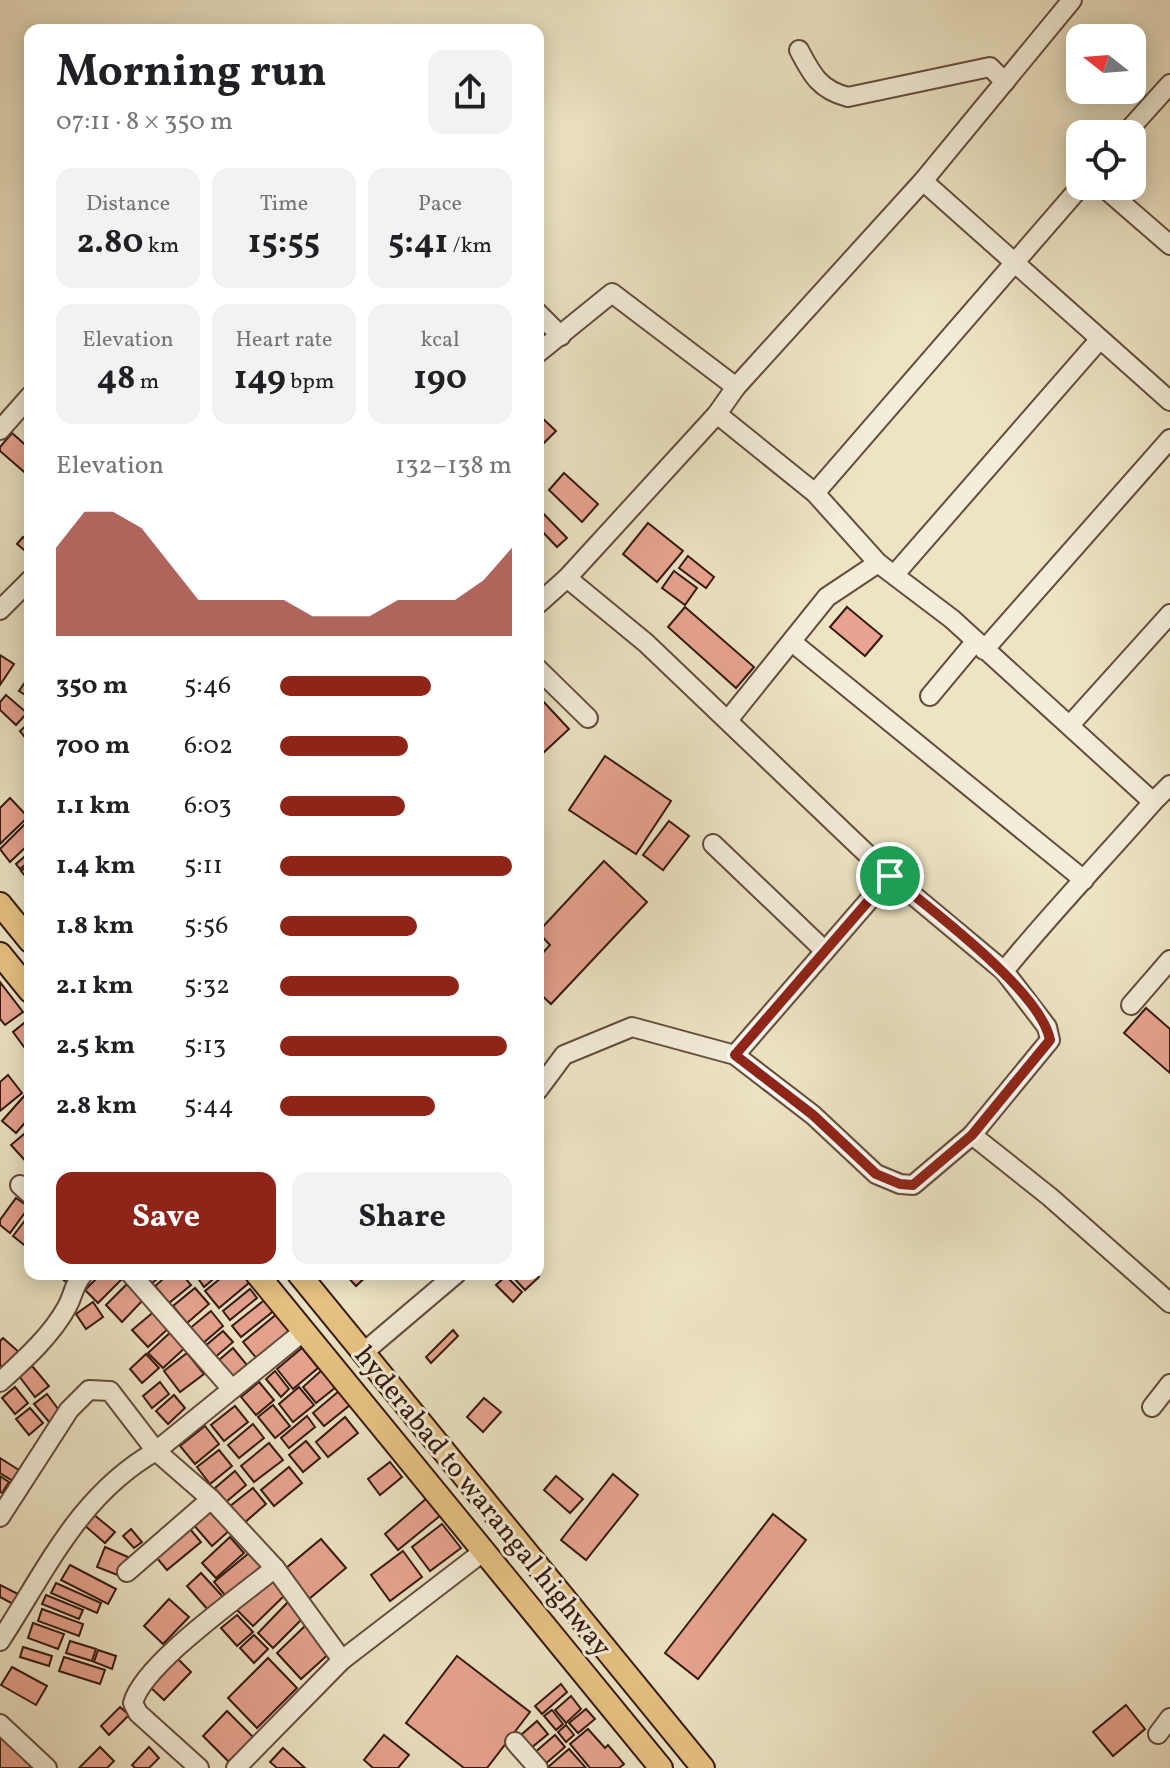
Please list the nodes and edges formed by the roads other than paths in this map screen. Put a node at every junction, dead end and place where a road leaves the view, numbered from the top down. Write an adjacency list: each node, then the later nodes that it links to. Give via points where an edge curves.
1 (1072, 0): 3 (street)
2 (799, 50): 3 (street, via 814,79 848,97 990,67)
3 (1005, 82): 6 (street)
4 (1170, 84): 5 (street)
5 (1138, 120)
6 (923, 181): 10 (street); 15 (street)
7 (1069, 200): 10 (street)
8 (1118, 200): 9 (street)
9 (1170, 245)
10 (1015, 263): 13 (street); 21 (street)
11 (544, 319): 12 (street)
12 (561, 336): 14 (street); 15 (street, via 612,293)
13 (1100, 339): 16 (street); 23 (street)
14 (544, 349)
15 (736, 387): 18 (street)
16 (1170, 401)
17 (24, 403): 19 (street)
18 (717, 414): 21 (street); 24 (street)
19 (0, 430)
20 (1170, 439): 30 (street)
21 (815, 493): 22 (street)
22 (878, 563): 23 (street); 29 (street, via 827,597)
23 (895, 574): 30 (street)
24 (567, 578): 26 (street); 34 (street)
25 (24, 586): 27 (street)
26 (544, 599)
27 (0, 610)
28 (1170, 614): 35 (street)
29 (792, 642): 34 (street); 39 (street)
30 (979, 646): 32 (street); 35 (street)
31 (544, 675): 33 (street)
32 (930, 696)
33 (588, 718)
34 (728, 720): 38 (street)
35 (1070, 725): 36 (street)
36 (1164, 793): 39 (street)
37 (713, 844): 42 (street)
38 (890, 876): 42 (street); 45 (street)
39 (1084, 880): 45 (street)
40 (0, 904): 41 (main road)
41 (24, 934)
42 (825, 951): 48 (street)
43 (0, 954): 46 (main road)
44 (1170, 960): 47 (street)
45 (1004, 971): 50 (street, via 1047,1027 1050,1040)
46 (24, 984)
47 (1131, 1005)
48 (735, 1055): 49 (street, via 632,1027 564,1055); 50 (street, via 813,1115 876,1174 900,1184 913,1185)
49 (544, 1082)
50 (972, 1135): 56 (street)
51 (78, 1280): 59 (street, via 69,1305 50,1331)
52 (136, 1280): 61 (street)
53 (262, 1280): 57 (main road, hyderabad to warangal highway)
54 (304, 1280): 58 (main road)
55 (447, 1280): 58 (street)
56 (1170, 1303)
57 (304, 1331): 61 (street); 66 (main road, hyderabad to warangal highway)
58 (364, 1352): 80 (main road)
59 (0, 1382)
60 (1170, 1384): 62 (street)
61 (231, 1388): 63 (street)
62 (1152, 1407)
63 (156, 1451): 64 (street); 65 (street, via 110,1391 89,1390 69,1410); 69 (street, via 99,1493)
64 (211, 1499): 67 (street); 68 (street)
65 (0, 1517)
66 (484, 1551): 70 (street); 79 (main road, hyderabad to warangal highway)
67 (275, 1568): 70 (street); 76 (street, via 176,1648 136,1692 133,1703 138,1713)
68 (127, 1572)
69 (0, 1641)
70 (342, 1660): 77 (street)
71 (1170, 1718): 73 (street)
72 (0, 1724): 75 (street)
73 (1158, 1734)
74 (515, 1742): 78 (street)
75 (47, 1768)
76 (199, 1768)
77 (236, 1768)
78 (538, 1768)
79 (661, 1768)
80 (703, 1768)

